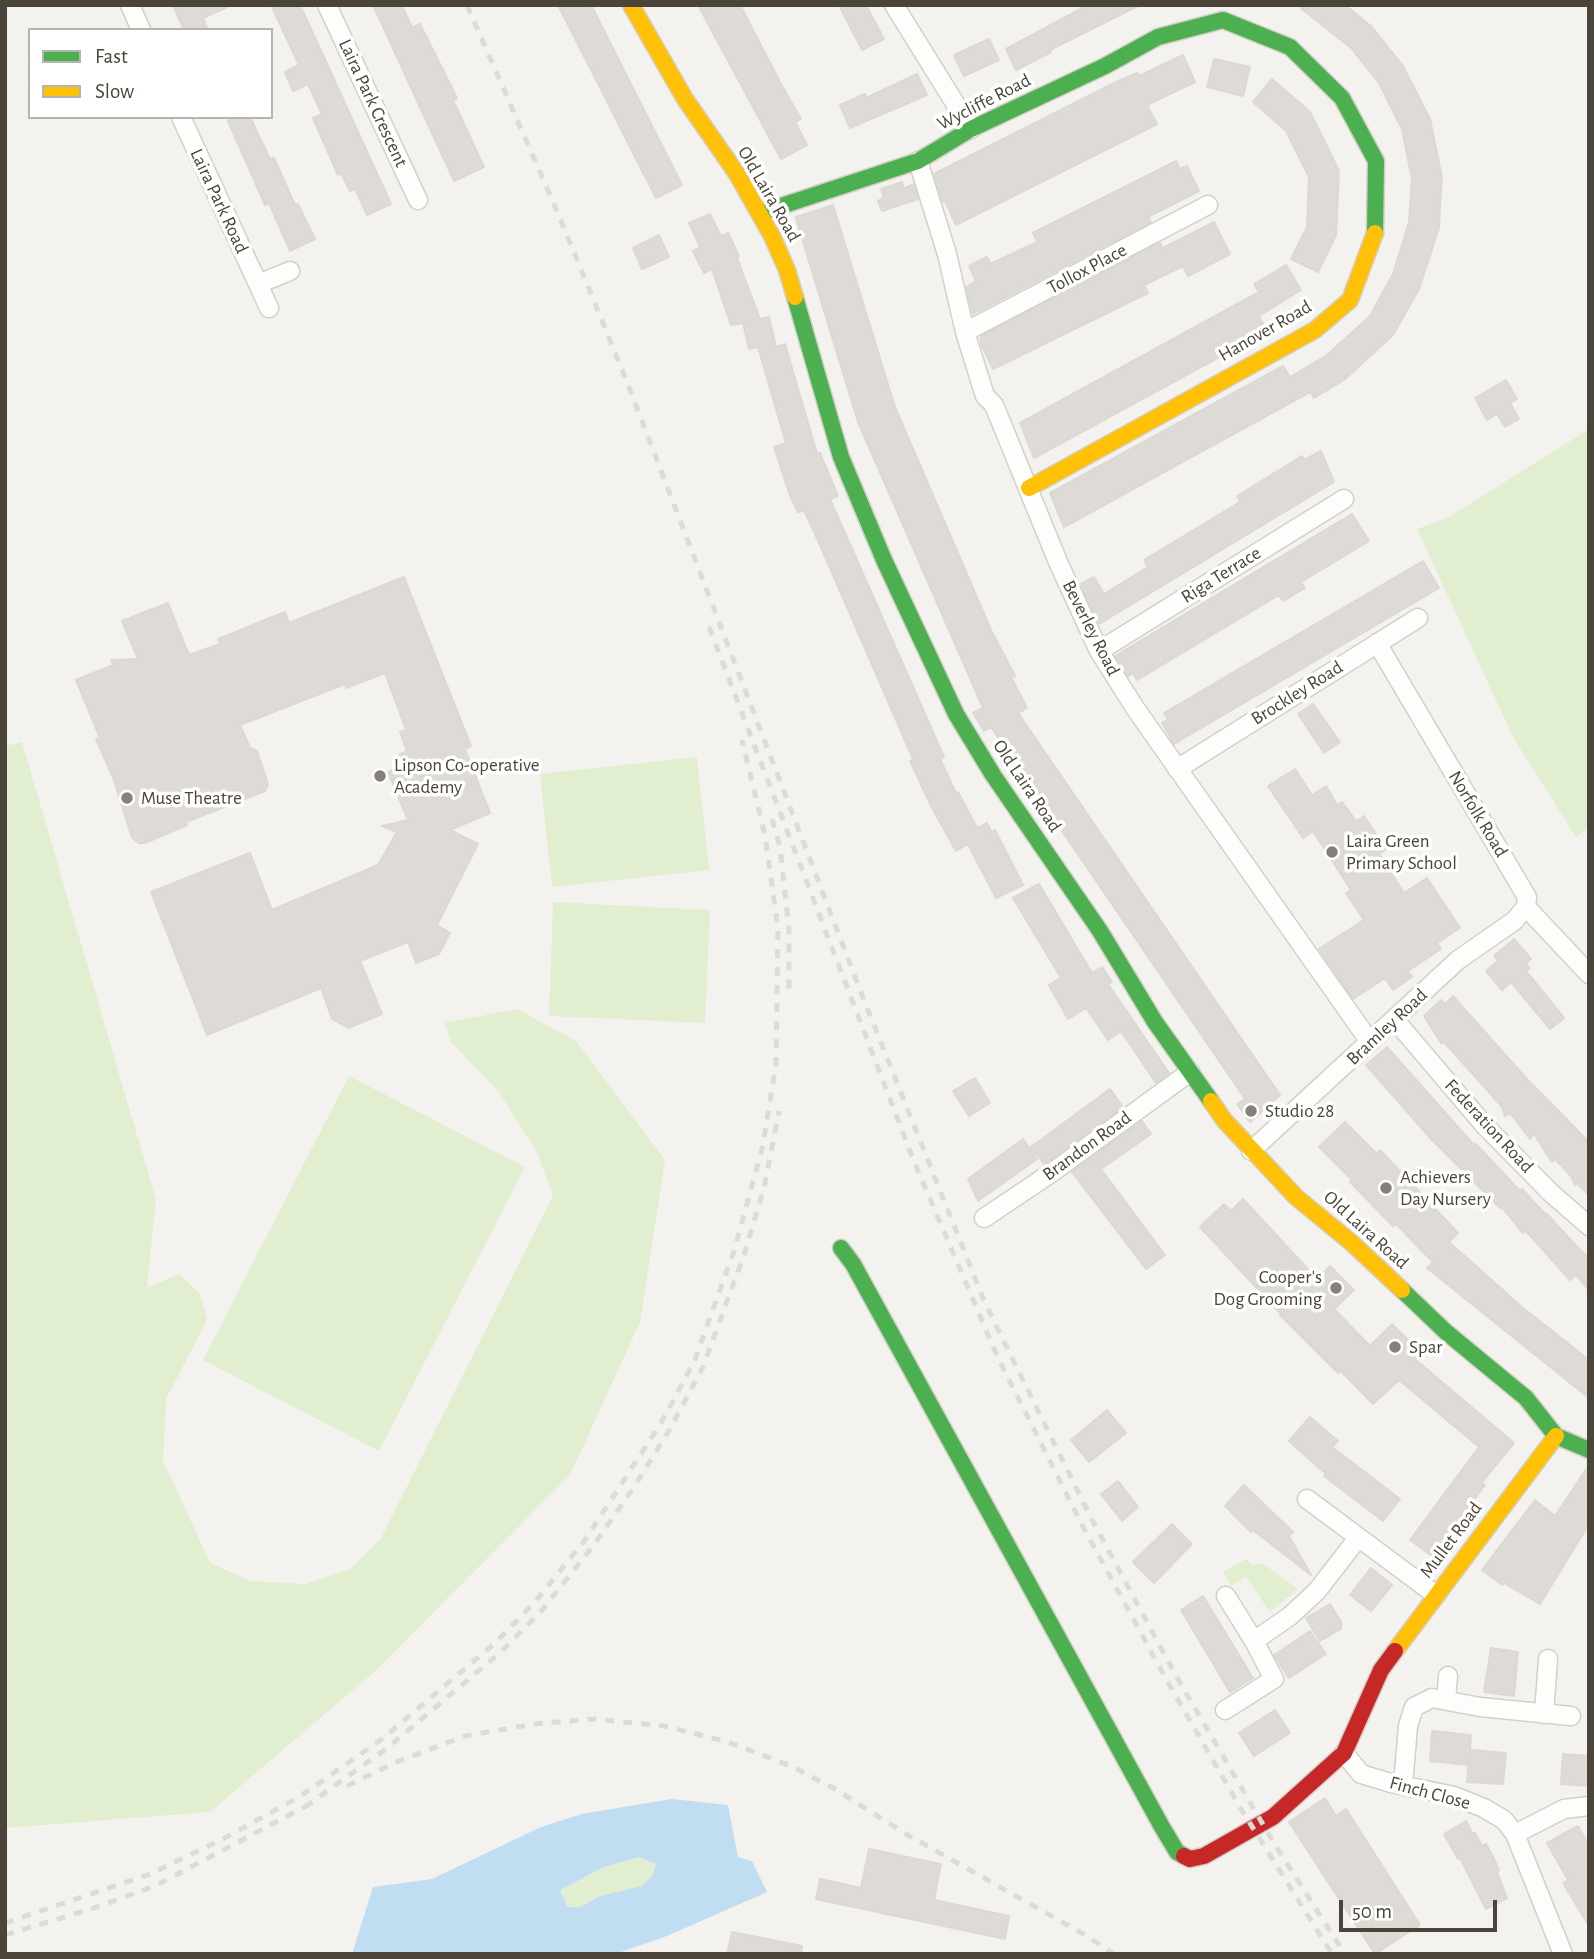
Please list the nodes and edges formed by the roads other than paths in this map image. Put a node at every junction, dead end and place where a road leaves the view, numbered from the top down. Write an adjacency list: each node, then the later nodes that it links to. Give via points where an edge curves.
1 (130, 5): 6 (street)
2 (327, 5): 10 (street, Laira Park Crescent)
3 (631, 5): 12 (street, Old Laira Road)
4 (894, 5): 8 (street)
5 (1223, 20): 8 (street, Wycliffe Road, via 1158,37); 17 (street, Hanover Road, via 1290,47 1342,97 1376,161 1375,234 1350,300 1315,330)
6 (140, 28)
7 (182, 119): 14 (street, Laira Park Road)
8 (971, 129): 9 (street, Wycliffe Road)
9 (919, 162): 12 (street, Wycliffe Road); 16 (street, Beverley Road)
10 (418, 200)
11 (1208, 205): 16 (street, Tollox Place)
12 (760, 214): 27 (street, Old Laira Road, via 787,270 841,457 956,714)
13 (290, 271): 14 (street)
14 (258, 284): 15 (street, Laira Park Road)
15 (269, 308)
16 (965, 332): 17 (street, Beverley Road, via 985,396 994,405)
17 (1029, 488): 21 (street, Beverley Road)
18 (1344, 499): 21 (street, Riga Terrace)
19 (1418, 618): 20 (street, Brockley Road)
20 (1377, 643): 22 (street, Brockley Road); 23 (street, Norfolk Road, via 1527,897)
21 (1099, 652): 22 (street, Beverley Road)
22 (1177, 769): 26 (street, Beverley Road)
23 (1526, 907): 24 (street, Norfolk Road); 25 (street, Bramley Road, via 1514,921 1458,960)
24 (1589, 974)
25 (1395, 1020): 26 (street, Bramley Road); 30 (street, Federation Road, via 1485,1126)
26 (1370, 1042): 28 (street, Bramley Road)
27 (1190, 1072): 28 (street, Old Laira Road); 29 (street, Brandon Road)
28 (1251, 1151): 32 (street, Old Laira Road, via 1446,1332 1535,1406)
29 (984, 1218)
30 (1589, 1226)
31 (841, 1248): 45 (street, via 1177,1852 1190,1859 1204,1856 1273,1816)
32 (1556, 1436): 33 (street); 36 (street, Mullet Road)
33 (1589, 1450)
34 (1307, 1499): 35 (street)
35 (1358, 1538): 36 (street); 38 (street, via 1317,1591)
36 (1436, 1595): 45 (street, Mullet Road, via 1381,1670)
37 (1226, 1596): 38 (street)
38 (1254, 1641): 42 (street, via 1273,1679)
39 (1548, 1659): 43 (street)
40 (1448, 1676): 41 (street)
41 (1446, 1700): 43 (street); 46 (street, via 1432,1698 1414,1707)
42 (1225, 1710)
43 (1544, 1713): 44 (street)
44 (1571, 1716)
45 (1343, 1752): 46 (street, Finch Close, via 1361,1774)
46 (1403, 1785): 48 (street, Finch Close, via 1484,1808 1504,1819)
47 (1589, 1806): 48 (street, via 1564,1809)
48 (1515, 1834): 49 (street, Finch Close)
49 (1563, 1954)

